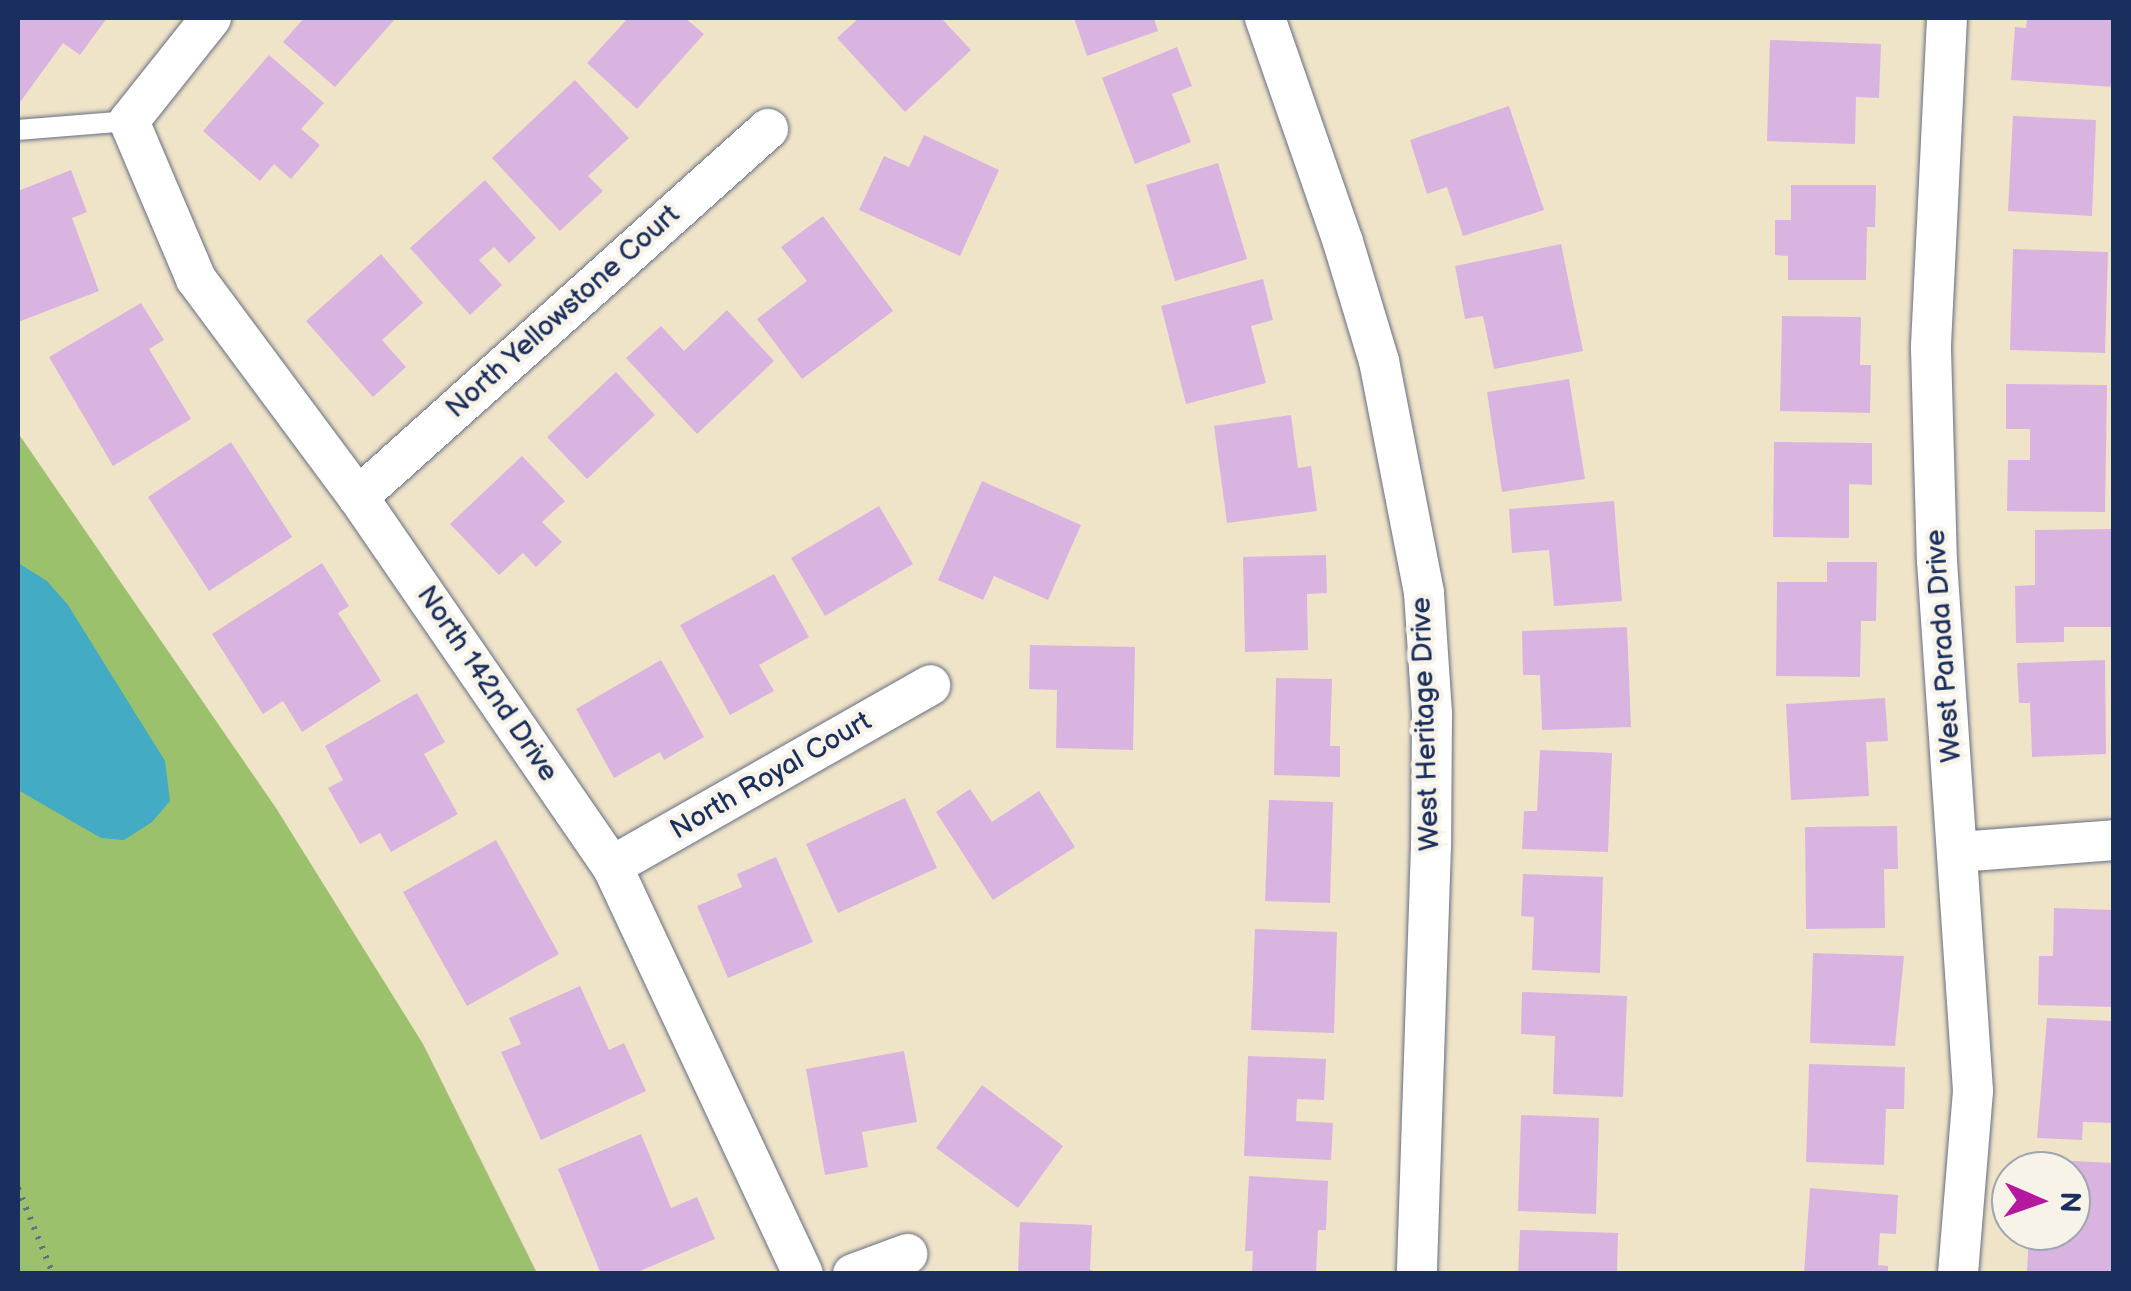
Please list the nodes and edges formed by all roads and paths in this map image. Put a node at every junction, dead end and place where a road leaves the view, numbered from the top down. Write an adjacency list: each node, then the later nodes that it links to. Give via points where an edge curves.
1 (211, 18): 4 (street)
2 (1265, 18): 17 (street, West Heritage Drive, via 1378,361 1424,593 1431,827)
3 (1948, 18): 10 (street, West Parada Drive, via 1930,349 1936,561)
4 (129, 121): 6 (lane); 7 (street, North 142nd Drive, via 196,279)
5 (768, 129): 7 (street, North Yellowstone Court)
6 (18, 130)
7 (358, 496): 11 (street, North 142nd Drive)
8 (930, 685): 11 (street, North Royal Court)
9 (2114, 840): 10 (street)
10 (1959, 852): 18 (street, West Parada Drive, via 1973,1091)
11 (612, 866): 15 (street, North 142nd Drive)
12 (18, 1188): 14 (path)
13 (907, 1254): 16 (street)
14 (53, 1274)
15 (803, 1274)
16 (853, 1274)
17 (1417, 1274)
18 (1958, 1274)

